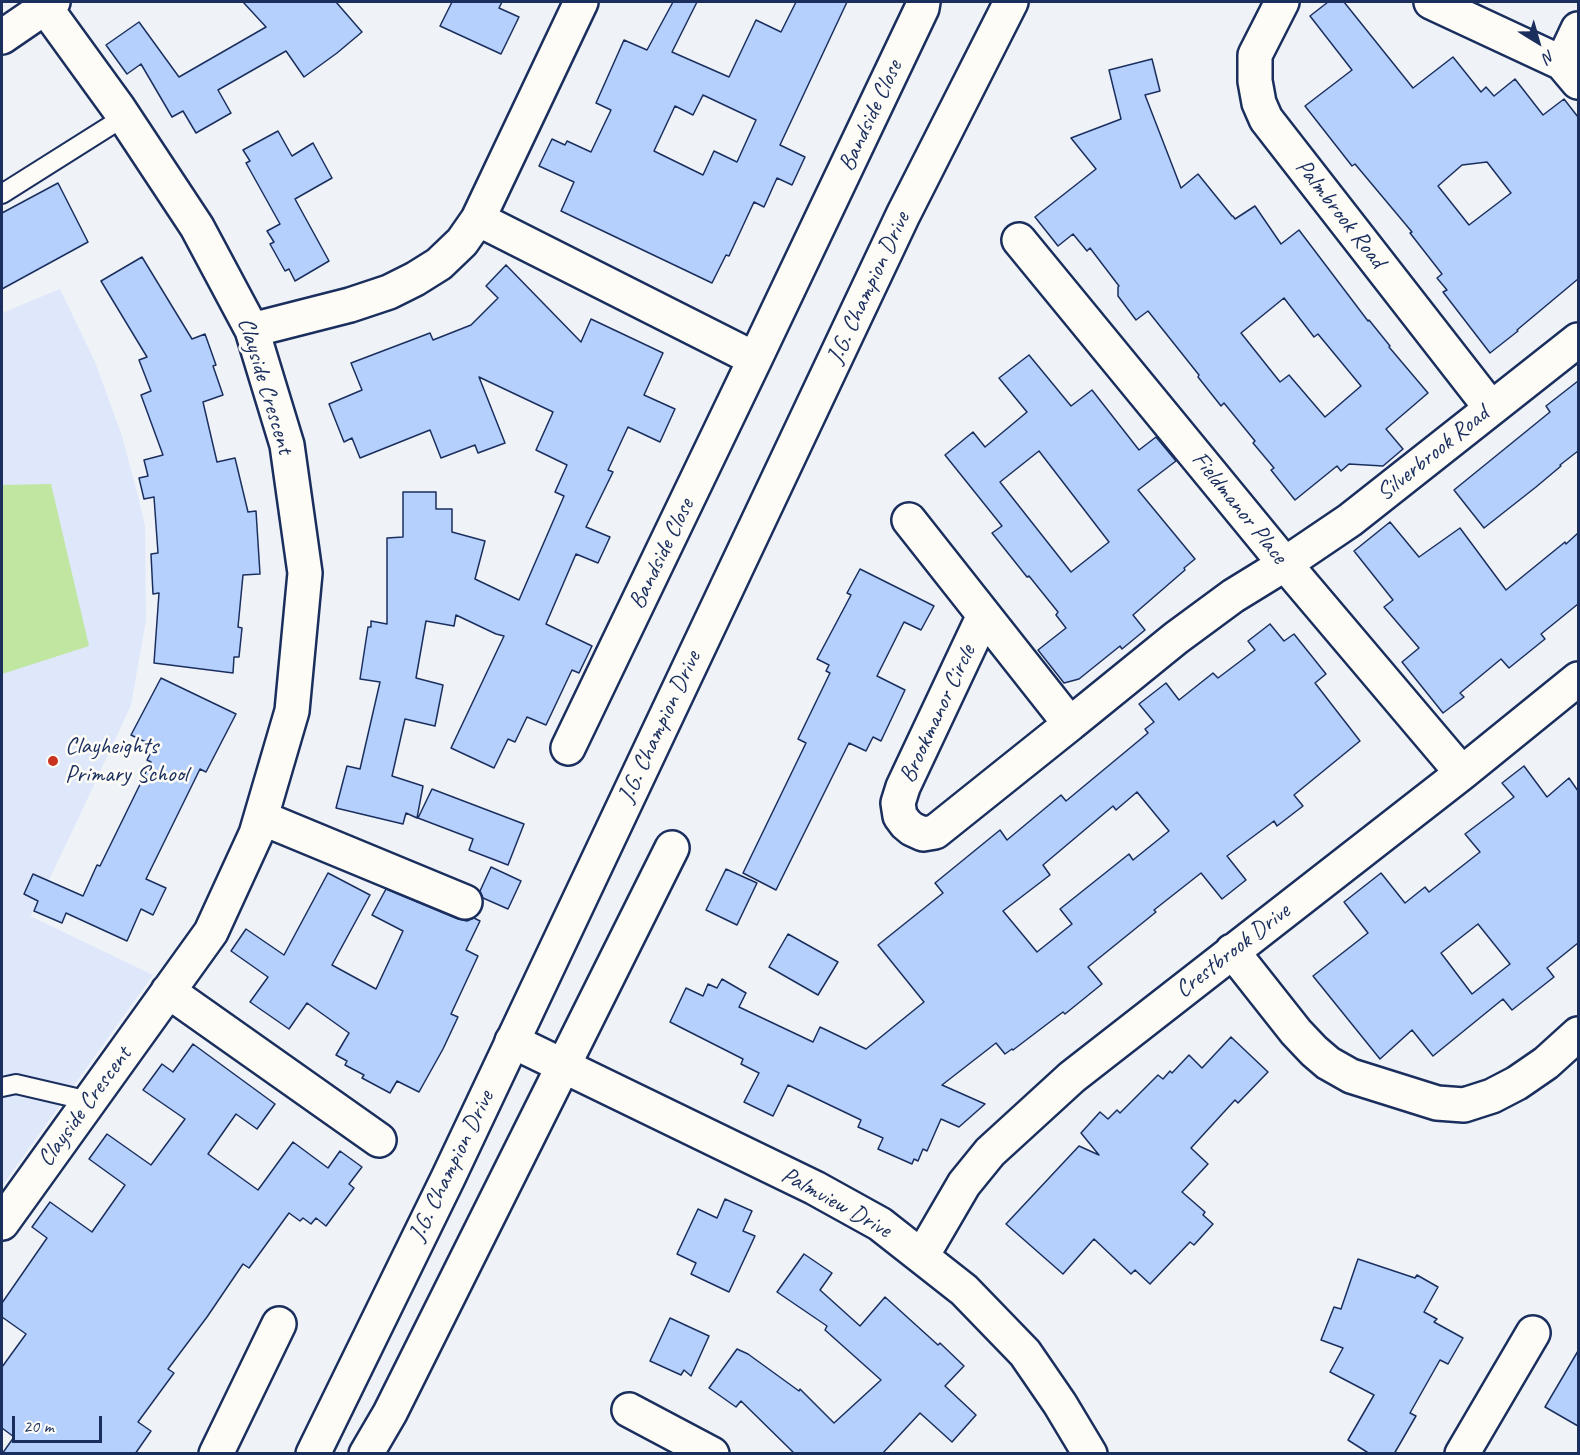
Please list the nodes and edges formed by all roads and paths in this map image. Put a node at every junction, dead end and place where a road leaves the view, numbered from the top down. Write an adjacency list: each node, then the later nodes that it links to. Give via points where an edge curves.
1 (581, 2): 12 (street)
2 (923, 2): 16 (street, Bandside Close)
3 (1011, 2): 31 (street, J.G. Champion Drive, via 903,215)
4 (1282, 2): 17 (street, Palmbrook Road, via 1255,55 1255,81 1266,119)
5 (1431, 2): 9 (street)
6 (49, 4): 8 (street); 10 (street, Clayside Crescent)
7 (1578, 29): 9 (street)
8 (2, 37)
9 (1570, 72)
10 (124, 117): 11 (lane); 14 (street, Clayside Crescent, via 197,227)
11 (2, 194)
12 (478, 219): 14 (street, via 439,264 415,279 350,305); 16 (street)
13 (1019, 240): 19 (street, Fieldmanor Place)
14 (252, 330): 25 (street, Clayside Crescent, via 286,445 305,573 292,711)
15 (1578, 340): 17 (street, Silverbrook Road)
16 (755, 359): 23 (street, Bandside Close)
17 (1491, 408): 19 (street, Silverbrook Road, via 1350,520)
18 (909, 520): 20 (street, Brookmanor Circle)
19 (1285, 564): 22 (street, Brookmanor Circle, via 1176,638); 24 (street, Fieldmanor Place)
20 (984, 615): 22 (street, Brookmanor Circle); 22 (street, Brookmanor Circle, via 903,787 898,803 906,824 923,834 935,832)
21 (1578, 679): 24 (street, Crestbrook Drive)
22 (1070, 724)
23 (568, 748)
24 (1462, 773): 28 (street, Crestbrook Drive)
25 (262, 818): 27 (street); 29 (street, Clayside Crescent, via 211,932)
26 (672, 848): 32 (street)
27 (465, 902)
28 (1232, 951): 30 (street, via 1296,1032 1328,1063 1351,1076 1437,1103 1464,1105 1492,1096 1546,1063); 37 (street, Crestbrook Drive, via 1072,1077 990,1152 964,1184)
29 (168, 991): 34 (street, Clayside Crescent); 35 (street)
30 (1578, 1034)
31 (512, 1041): 32 (street, Palmview Drive); 42 (street, J.G. Champion Drive)
32 (562, 1066): 37 (street, Palmview Drive, via 815,1188 880,1224); 43 (street)
33 (2, 1088): 34 (lane, via 16,1084)
34 (89, 1101): 36 (street, Clayside Crescent)
35 (379, 1140)
36 (2, 1223)
37 (922, 1256): 45 (street, Palmview Drive, via 964,1290 1025,1353)
38 (279, 1324): 41 (street)
39 (1533, 1333): 46 (street)
40 (628, 1410): 44 (street)
41 (216, 1454)
42 (313, 1454)
43 (366, 1454)
44 (712, 1454)
45 (1090, 1454)
46 (1462, 1454)

